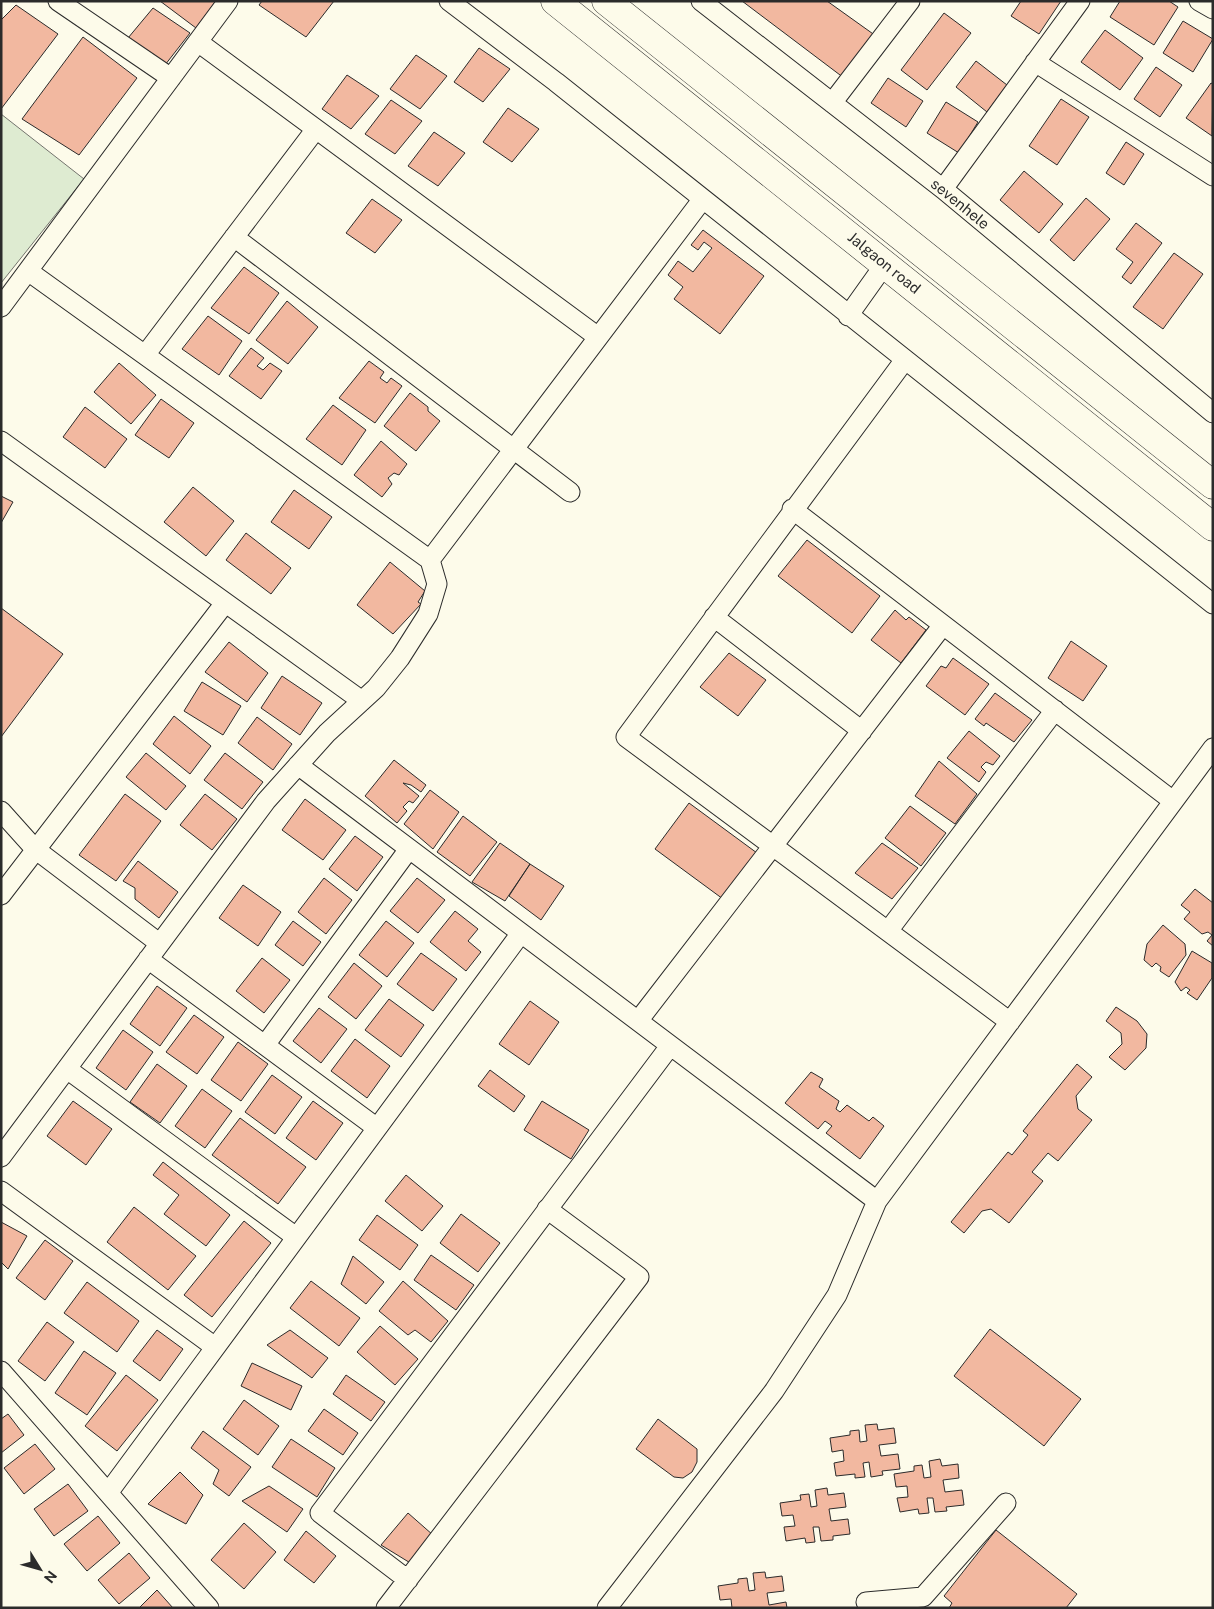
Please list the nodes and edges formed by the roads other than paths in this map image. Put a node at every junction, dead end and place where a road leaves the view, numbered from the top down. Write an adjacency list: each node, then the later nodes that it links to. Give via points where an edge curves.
1 (58, 1): 13 (street)
2 (228, 1): 11 (street)
3 (449, 1): 18 (street)
4 (555, 1): 20 (highway, Jalgaon road)
5 (606, 1): 30 (highway, Jalgaon road)
6 (701, 1): 14 (street, sevenhele)
7 (910, 1): 14 (street)
8 (1080, 1): 12 (street)
9 (1199, 1): 10 (street)
10 (1213, 9)
11 (198, 42): 13 (street); 15 (street)
12 (1035, 62): 16 (street); 17 (street)
13 (171, 78): 21 (street)
14 (832, 104): 17 (street, sevenhele)
15 (316, 129): 19 (street); 24 (street)
16 (1213, 176)
17 (943, 189): 27 (street, sevenhele)
18 (702, 200): 23 (street); 24 (street)
19 (234, 237): 25 (street); 29 (street)
20 (885, 264): 23 (street); 33 (highway, Jalgaon road)
21 (28, 271): 22 (street); 25 (street)
22 (1, 306)
23 (848, 316): 26 (street)
24 (598, 338): 29 (street)
25 (146, 355): 34 (street)
26 (904, 361): 32 (street); 36 (street)
27 (1213, 414)
28 (1, 441): 35 (street)
29 (513, 450): 31 (street); 34 (street)
30 (1213, 485)
31 (570, 492)
32 (792, 509): 37 (street); 38 (street)
33 (1213, 527)
34 (430, 560): 39 (street, via 437,584 428,614 400,658)
35 (225, 603): 39 (street); 47 (street)
36 (1213, 604)
37 (714, 617): 41 (street); 46 (street, via 626,737)
38 (943, 625): 40 (street); 41 (street)
39 (362, 701): 43 (street)
40 (1055, 710): 44 (street); 50 (street)
41 (862, 731): 46 (street)
42 (1213, 748): 44 (street)
43 (298, 765): 48 (street); 52 (street, via 266,801)
44 (1173, 801): 55 (street)
45 (1, 811): 47 (street)
46 (774, 845): 50 (street); 54 (street)
47 (34, 849): 49 (street); 52 (street)
48 (409, 849): 51 (street); 56 (street)
49 (1, 894)
50 (888, 931): 55 (street)
51 (521, 933): 54 (street); 59 (street)
52 (160, 944): 53 (street)
53 (148, 959): 56 (street); 58 (street)
54 (638, 1021): 57 (street)
55 (1010, 1022): 62 (street)
56 (265, 1045): 59 (street)
57 (670, 1046): 62 (street); 63 (street)
58 (67, 1069): 60 (street); 64 (street)
59 (377, 1128): 64 (street)
60 (1, 1157)
61 (1, 1191): 65 (street)
62 (877, 1201): 73 (street, via 837,1295 774,1391)
63 (547, 1209): 69 (street, via 320,1513); 69 (street, via 639,1276)
64 (296, 1237): 65 (street)
65 (215, 1347): 67 (street)
66 (1, 1371): 67 (street)
67 (108, 1493): 71 (street)
68 (1006, 1503): 70 (street, via 923,1597)
69 (408, 1580): 72 (street)
70 (866, 1602)
71 (208, 1608)
72 (386, 1608)
73 (607, 1608)

